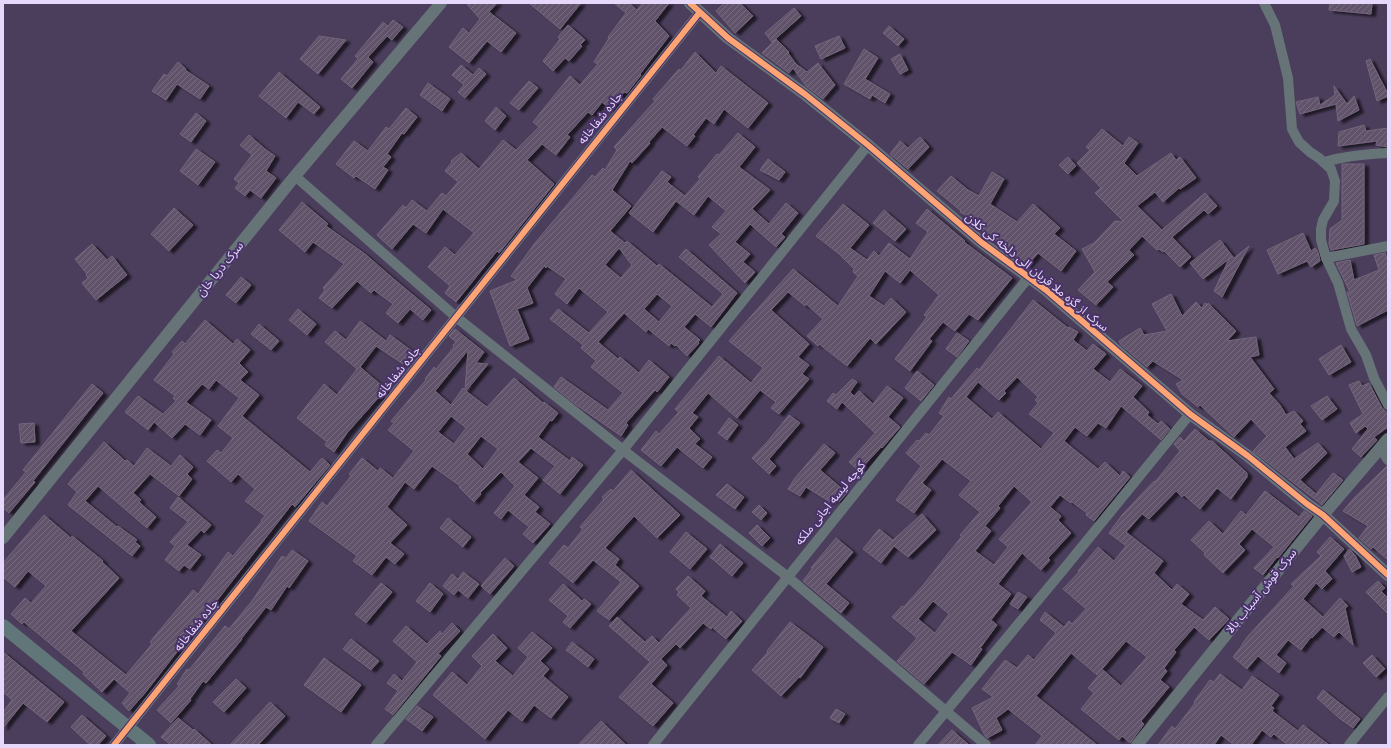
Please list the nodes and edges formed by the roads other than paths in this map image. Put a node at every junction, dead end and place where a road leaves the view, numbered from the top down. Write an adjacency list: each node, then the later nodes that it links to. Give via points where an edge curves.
1 (442, 3): 8 (street, سرک دریا خان)
2 (690, 3): 4 (street, سرک از گزه ملا قربان الی دلخه کی کلان)
3 (1264, 3): 7 (street, via 1275,25 1288,78 1292,129 1299,142)
4 (700, 12): 5 (street, سرک از گزه ملا قربان الی دلخه کی کلان, via 728,38 806,95); 12 (street, جاده شفاخانه)
5 (868, 145): 11 (street, سرک از گزه ملا قربان الی دلخه کی کلان, via 981,242); 16 (street)
6 (1388, 153): 7 (street, via 1338,158)
7 (1324, 162): 10 (street, via 1331,169 1336,192 1320,229)
8 (295, 176): 12 (street); 19 (street, سرک دریا خان)
9 (1388, 246): 10 (street)
10 (1326, 258): 13 (street, via 1338,283 1351,329)
11 (1028, 278): 14 (street, سرک از گزه ملا قربان الی دلخه کی کلان, via 1046,290); 21 (street, کوچه لیسه اجانی ملکه)
12 (456, 317): 16 (street); 25 (street, جاده شفاخانه)
13 (1388, 404)
14 (1190, 414): 18 (street, سرک از گزه ملا قربان الی دلخه کی کلان); 24 (street)
15 (1384, 443): 17 (street); 18 (street, سرک قوش آسیاب بالا)
16 (623, 450): 21 (street); 28 (street)
17 (1388, 460)
18 (1323, 515): 20 (street, سرک از گزه ملا قربان الی دلخه کی کلان); 32 (street, سرک قوش آسیاب بالا)
19 (3, 538)
20 (1388, 575)
21 (788, 577): 24 (street); 29 (street, کوچه لیسه اجانی ملکه)
22 (3, 626): 25 (main road)
23 (1388, 697): 33 (street)
24 (946, 712): 30 (street); 31 (street)
25 (128, 728): 26 (street, جاده شفاخانه); 27 (main road)
26 (114, 745)
27 (149, 745)
28 (376, 745)
29 (653, 745)
30 (918, 745)
31 (986, 745)
32 (1137, 745)
33 (1349, 745)

